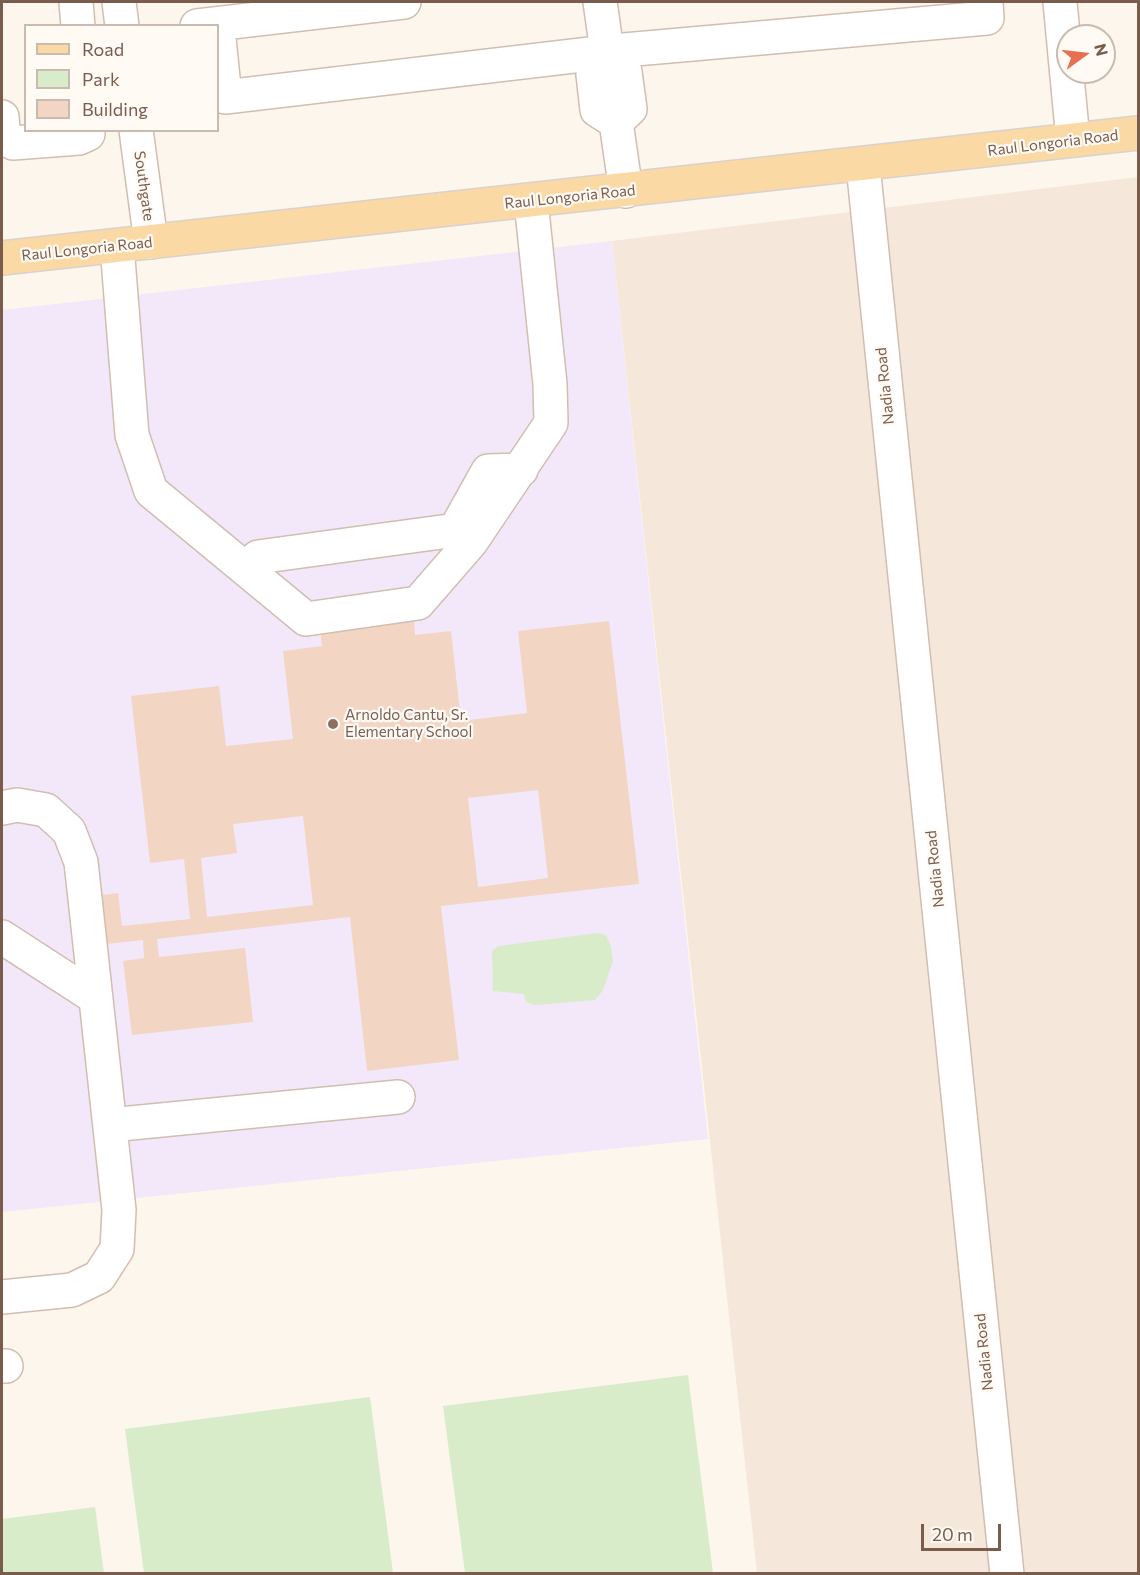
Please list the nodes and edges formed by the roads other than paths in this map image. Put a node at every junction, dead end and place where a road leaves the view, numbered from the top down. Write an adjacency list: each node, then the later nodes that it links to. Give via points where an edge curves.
1 (76, 2): 7 (street)
2 (119, 2): 8 (street)
3 (404, 2): 9 (street)
4 (600, 2): 10 (street)
5 (986, 2): 10 (street, via 987,18)
6 (1060, 2): 16 (street)
7 (78, 24)
8 (122, 24)
9 (219, 25)
10 (608, 59): 11 (street, via 225,97); 18 (street, via 625,72 630,109 615,122)
11 (219, 64)
12 (3, 127): 13 (street, via 13,143 79,138)
13 (88, 132)
14 (136, 132): 20 (street, Southgate)
15 (1138, 133): 16 (main road, Raul Longoria Road)
16 (1073, 140): 17 (main road, Raul Longoria Road)
17 (863, 165): 18 (main road, Raul Longoria Road); 33 (street, Nadia Road)
18 (626, 191): 19 (main road, Raul Longoria Road)
19 (531, 201): 20 (main road, Raul Longoria Road); 24 (street, via 550,384 550,423)
20 (151, 242): 21 (main road, Raul Longoria Road)
21 (117, 246): 22 (main road, Raul Longoria Road); 23 (street, via 132,435)
22 (2, 258)
23 (144, 469): 24 (street, via 151,491 306,619 418,603 471,542); 26 (street, via 162,479)
24 (521, 470): 25 (street, via 488,471)
25 (456, 530): 26 (street); 26 (street, via 407,589 314,601)
26 (258, 557)
27 (2, 808): 29 (street, via 17,805 46,810 69,831 81,862)
28 (2, 937): 29 (street)
29 (96, 999): 31 (street)
30 (398, 1096): 31 (street)
31 (110, 1125): 32 (street, via 119,1210 117,1249 99,1277 72,1290)
32 (2, 1297)
33 (1007, 1574)

